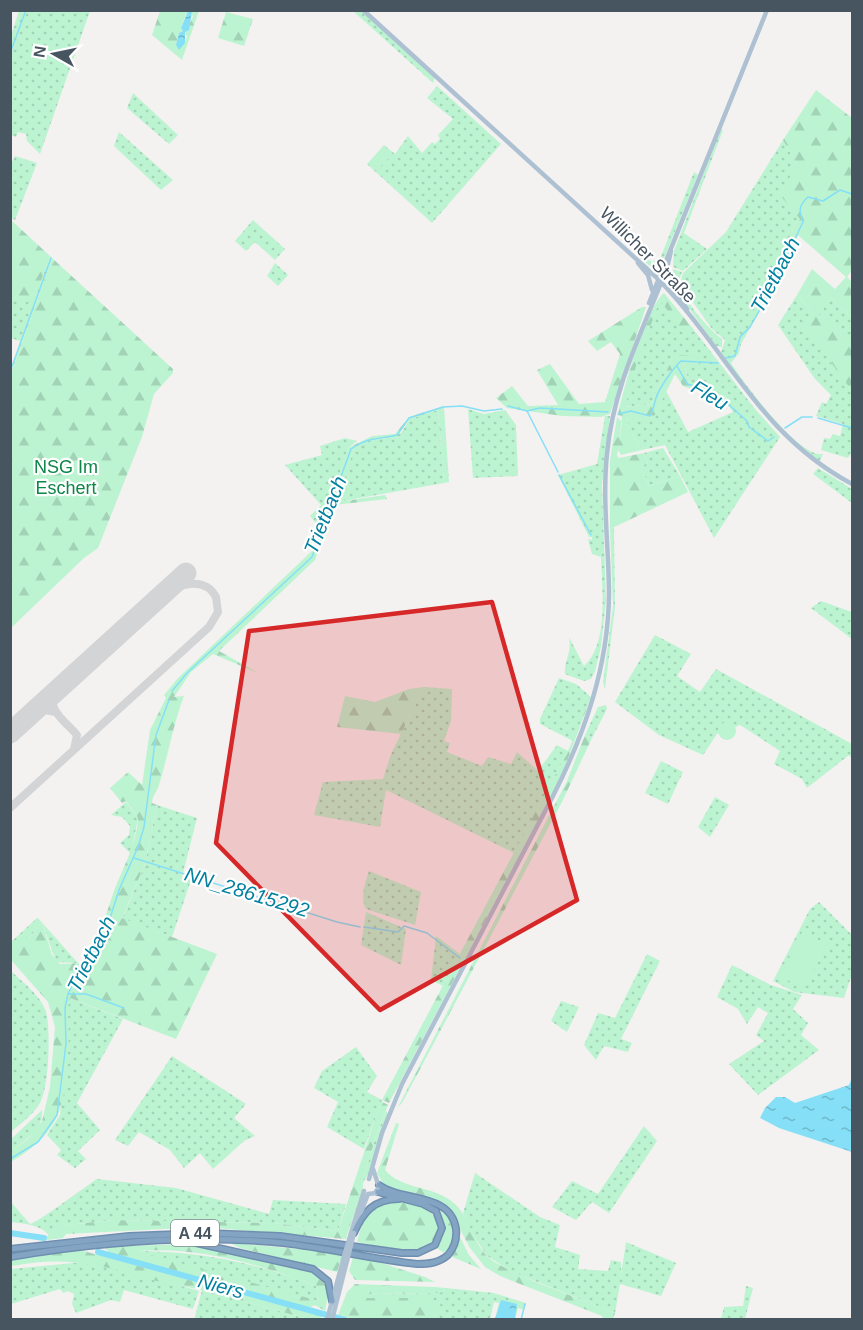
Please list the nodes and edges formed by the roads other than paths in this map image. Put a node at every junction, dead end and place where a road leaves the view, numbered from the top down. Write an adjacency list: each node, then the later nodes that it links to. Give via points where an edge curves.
1 (363, 10): 4 (main road, Willicher Straße)
2 (767, 10): 3 (main road)
3 (671, 251): 5 (main road); 6 (main road)
4 (629, 252): 6 (main road, Willicher Straße); 7 (main road, via 648,275)
5 (667, 268): 6 (main road); 9 (main road, via 670,285)
6 (659, 280): 7 (main road); 8 (main road); 9 (main road, Willicher Straße)
7 (652, 292): 8 (main road)
8 (646, 314): 11 (main road, via 611,423 604,497 608,614 592,705 554,796 396,1099)
9 (689, 314): 10 (main road, Willicher Straße, via 780,432 819,464)
10 (852, 484)
11 (373, 1163): 12 (main road); 13 (main road)
12 (369, 1179): 13 (main road); 15 (main road, via 364,1184)
13 (375, 1180): 14 (main road)
14 (379, 1189): 15 (main road); 16 (highway); 18 (highway, A 44, via 433,1202 450,1214 456,1227 456,1241 450,1253 433,1263 414,1264 280,1243)
15 (366, 1193): 17 (main road)
16 (407, 1199): 17 (highway, via 388,1199 376,1204); 19 (highway, A 44, via 435,1211 441,1221 438,1242 418,1253 223,1233 129,1236)
17 (352, 1233): 21 (main road, bridge)
18 (177, 1240): 20 (highway, A 44); 21 (highway, via 313,1269 328,1281)
19 (10, 1249)
20 (10, 1257)
21 (333, 1305): 22 (main road); 23 (main road)
22 (327, 1320)
23 (332, 1320)

